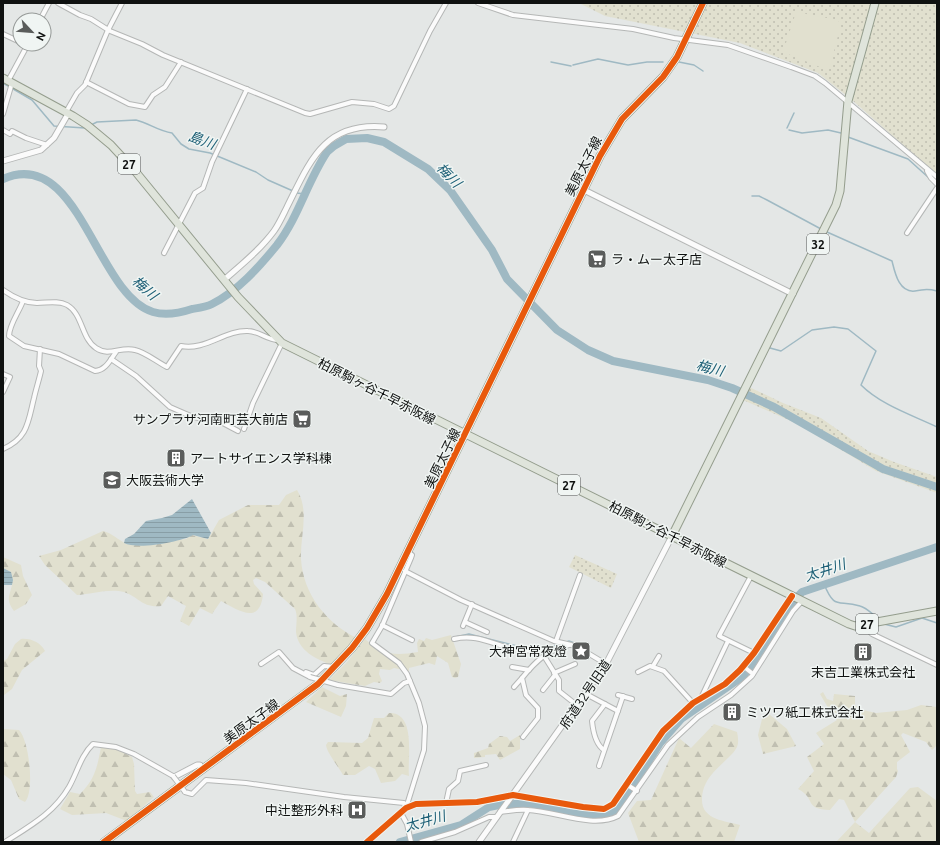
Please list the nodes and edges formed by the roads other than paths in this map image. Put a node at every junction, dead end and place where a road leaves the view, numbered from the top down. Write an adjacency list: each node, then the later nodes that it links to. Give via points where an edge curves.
1 (49, 3): 8 (street)
2 (58, 3): 9 (street, via 91,18)
3 (122, 3): 9 (street)
4 (446, 3): 15 (street, via 414,62 398,100 389,109 374,104 352,102 310,114)
5 (478, 3): 10 (street, via 514,15)
6 (703, 3): 10 (main road, 美原太子線)
7 (875, 3): 16 (main road, 32)
8 (44, 12)
9 (108, 30): 12 (street); 14 (street)
10 (686, 38): 16 (street, via 728,45 791,67 821,79); 27 (main road, 美原太子線, via 663,77 622,119 613,132)
11 (24, 52): 13 (street)
12 (181, 62): 14 (street, via 165,87 153,95 145,107 129,104); 15 (street)
13 (8, 81): 17 (main road, 柏原駒ヶ谷千早赤阪線 / 27); 18 (street)
14 (86, 82): 17 (street)
15 (247, 89): 28 (street, via 202,188 195,193)
16 (849, 99): 23 (street); 33 (main road, 32, via 838,198)
17 (67, 113): 21 (street, via 54,138); 28 (main road, 柏原駒ヶ谷千早赤阪線 / 27, via 96,131 118,152)
18 (3, 114)
19 (384, 127): 31 (street, via 367,126 345,131 325,144 309,163 275,230)
20 (3, 130): 21 (street)
21 (47, 145): 22 (street, via 34,153)
22 (3, 161)
23 (926, 168): 24 (street); 25 (street)
24 (937, 177)
25 (937, 184)
26 (937, 188): 29 (street)
27 (584, 190): 33 (street); 43 (main road, 美原太子線)
28 (178, 224): 30 (street); 31 (main road, 柏原駒ヶ谷千早赤阪線 / 27)
29 (906, 233)
30 (164, 253)
31 (225, 282): 35 (main road, 柏原駒ヶ谷千早赤阪線 / 27)
32 (3, 290): 34 (street)
33 (792, 294): 45 (main road, 32)
34 (23, 301): 36 (street, via 8,336 24,346); 37 (street, via 60,302 68,306 95,347 105,352)
35 (280, 341): 37 (street, via 248,330 196,347 181,346 167,367 136,350); 41 (street); 43 (main road, 柏原駒ヶ谷千早赤阪線 / 27)
36 (40, 349): 38 (street, via 59,354 95,371 100,370); 44 (street, via 41,371 29,422 24,433)
37 (116, 352): 38 (street)
38 (111, 359): 42 (street, via 136,376 170,407 193,417 221,422)
39 (3, 374): 40 (street, via 10,377)
40 (3, 392)
41 (244, 429)
42 (238, 431)
43 (465, 435): 45 (main road, 柏原駒ヶ谷千早赤阪線 / 27); 46 (main road, 美原太子線)
44 (3, 449)
45 (672, 536): 49 (main road, 柏原駒ヶ谷千早赤阪線 / 27); 68 (street, 府道32号旧道)
46 (408, 552): 47 (street, via 412,555); 72 (main road, 美原太子線, via 368,628)
47 (405, 571): 52 (street); 55 (street)
48 (580, 575): 59 (street)
49 (751, 576): 50 (main road, 柏原駒ヶ谷千早赤阪線 / 27); 60 (street, via 719,636)
50 (792, 596): 51 (main road, 柏原駒ヶ谷千早赤阪線 / 27); 63 (street)
51 (802, 601): 54 (main road, 柏原駒ヶ谷千早赤阪線 / 27, via 849,624); 78 (street)
52 (472, 604): 56 (street, via 464,624); 59 (street)
53 (937, 611): 54 (main road, 柏原駒ヶ谷千早赤阪線 / 27)
54 (866, 624): 69 (street, via 872,634)
55 (382, 625): 58 (street); 80 (street, via 372,643 399,663)
56 (487, 632)
57 (454, 639): 62 (street, via 468,636 517,650)
58 (412, 640)
59 (556, 641): 61 (street)
60 (728, 641): 63 (street); 86 (street)
61 (570, 645): 62 (street); 68 (street, via 584,650)
62 (557, 648): 64 (street)
63 (754, 653): 71 (street)
64 (544, 656): 75 (street); 77 (street)
65 (659, 656): 70 (street)
66 (261, 664): 74 (street, via 280,652)
67 (575, 664): 77 (street)
68 (606, 664): 83 (street, 府道32号旧道)
69 (937, 665)
70 (653, 666): 76 (street); 88 (street, via 664,672)
71 (743, 666): 78 (street); 86 (street, via 725,684)
72 (335, 667): 74 (street, via 324,666 314,675); 98 (main road, 美原太子線, via 281,713)
73 (512, 667): 75 (street)
74 (297, 670): 80 (street, bridge, via 310,677 338,685 391,694)
75 (529, 670): 79 (street)
76 (638, 672)
77 (555, 674): 82 (street); 90 (street, via 559,680 561,694)
78 (753, 674): 101 (street, via 744,685 698,716 672,741)
79 (522, 678): 81 (street); 92 (street, via 526,695 538,708)
80 (410, 681): 104 (street, via 419,703 426,733 422,762 413,781)
81 (514, 687)
82 (544, 690)
83 (586, 694): 89 (street); 90 (street, 府道32号旧道)
84 (618, 695): 85 (street)
85 (624, 696): 87 (street); 91 (street)
86 (701, 698): 88 (street)
87 (632, 699)
88 (693, 703): 100 (street, via 663,731)
89 (605, 704): 91 (street); 95 (street, via 592,721 593,733)
90 (578, 706): 102 (street, 府道32号旧道)
91 (618, 711): 95 (street)
92 (538, 716): 93 (street); 94 (street)
93 (543, 717)
94 (523, 737)
95 (604, 750): 97 (street)
96 (486, 765): 103 (street, via 460,771 458,781 449,789)
97 (599, 766)
98 (201, 771): 99 (street, via 200,765 197,765); 109 (main road, 美原太子線)
99 (174, 776): 104 (street, bridge, via 185,792 192,794 206,780 229,781 404,803); 108 (street, via 116,747 93,744 58,804 44,817)
100 (627, 784): 101 (street); 102 (street, via 613,804 604,809)
101 (636, 790): 105 (street, via 618,816 605,821)
102 (512, 797): 103 (street); 107 (street, 府道32号旧道)
103 (446, 803): 104 (street, via 416,804)
104 (406, 808): 106 (street)
105 (528, 810): 107 (street); 114 (street)
106 (401, 813): 110 (street); 111 (street)
107 (500, 813): 112 (street, via 455,832); 113 (street, 府道32号旧道)
108 (5, 842)
109 (104, 842)
110 (367, 842)
111 (411, 842)
112 (421, 842)
113 (479, 842)
114 (513, 842)

